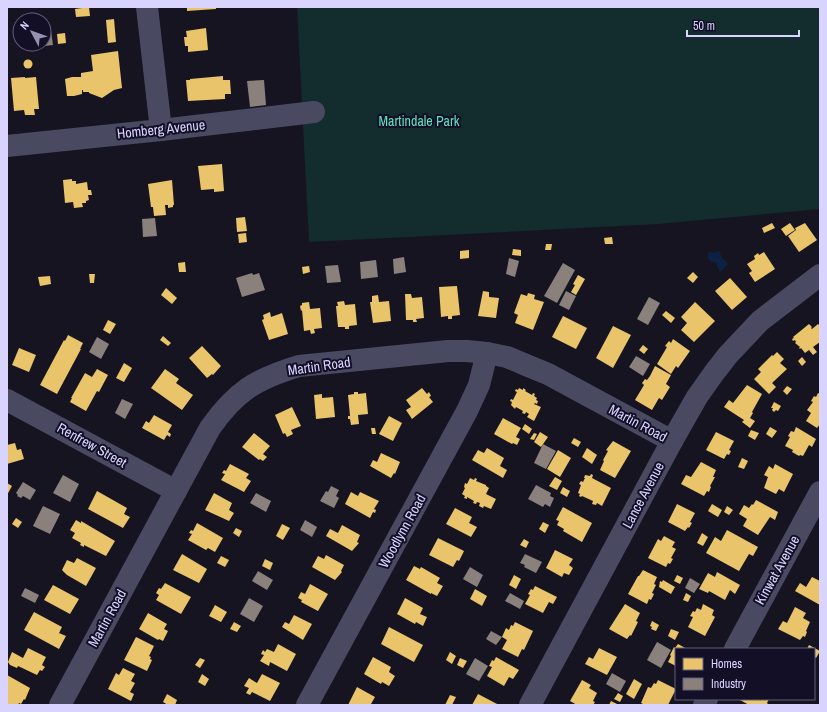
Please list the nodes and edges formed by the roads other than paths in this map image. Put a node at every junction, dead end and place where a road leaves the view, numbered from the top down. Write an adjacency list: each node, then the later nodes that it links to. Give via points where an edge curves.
1 (147, 7): 3 (street)
2 (314, 112): 3 (street, Homberg Avenue)
3 (161, 130): 4 (street, Homberg Avenue)
4 (7, 146)
5 (820, 275): 8 (street, Lance Avenue, via 760,321 728,355 697,398)
6 (487, 353): 8 (street, Martin Road, via 507,357 548,374); 9 (street, Martin Road, via 448,351 299,366 263,378 235,397 222,411); 13 (street, Woodlynn Road, via 479,385 467,411)
7 (7, 400): 9 (street, Renfrew Street)
8 (672, 441): 14 (street, Lance Avenue)
9 (176, 491): 12 (street, Martin Road)
10 (820, 492): 11 (street, Kinwat Avenue)
11 (736, 648)
12 (60, 705)
13 (307, 705)
14 (530, 705)

